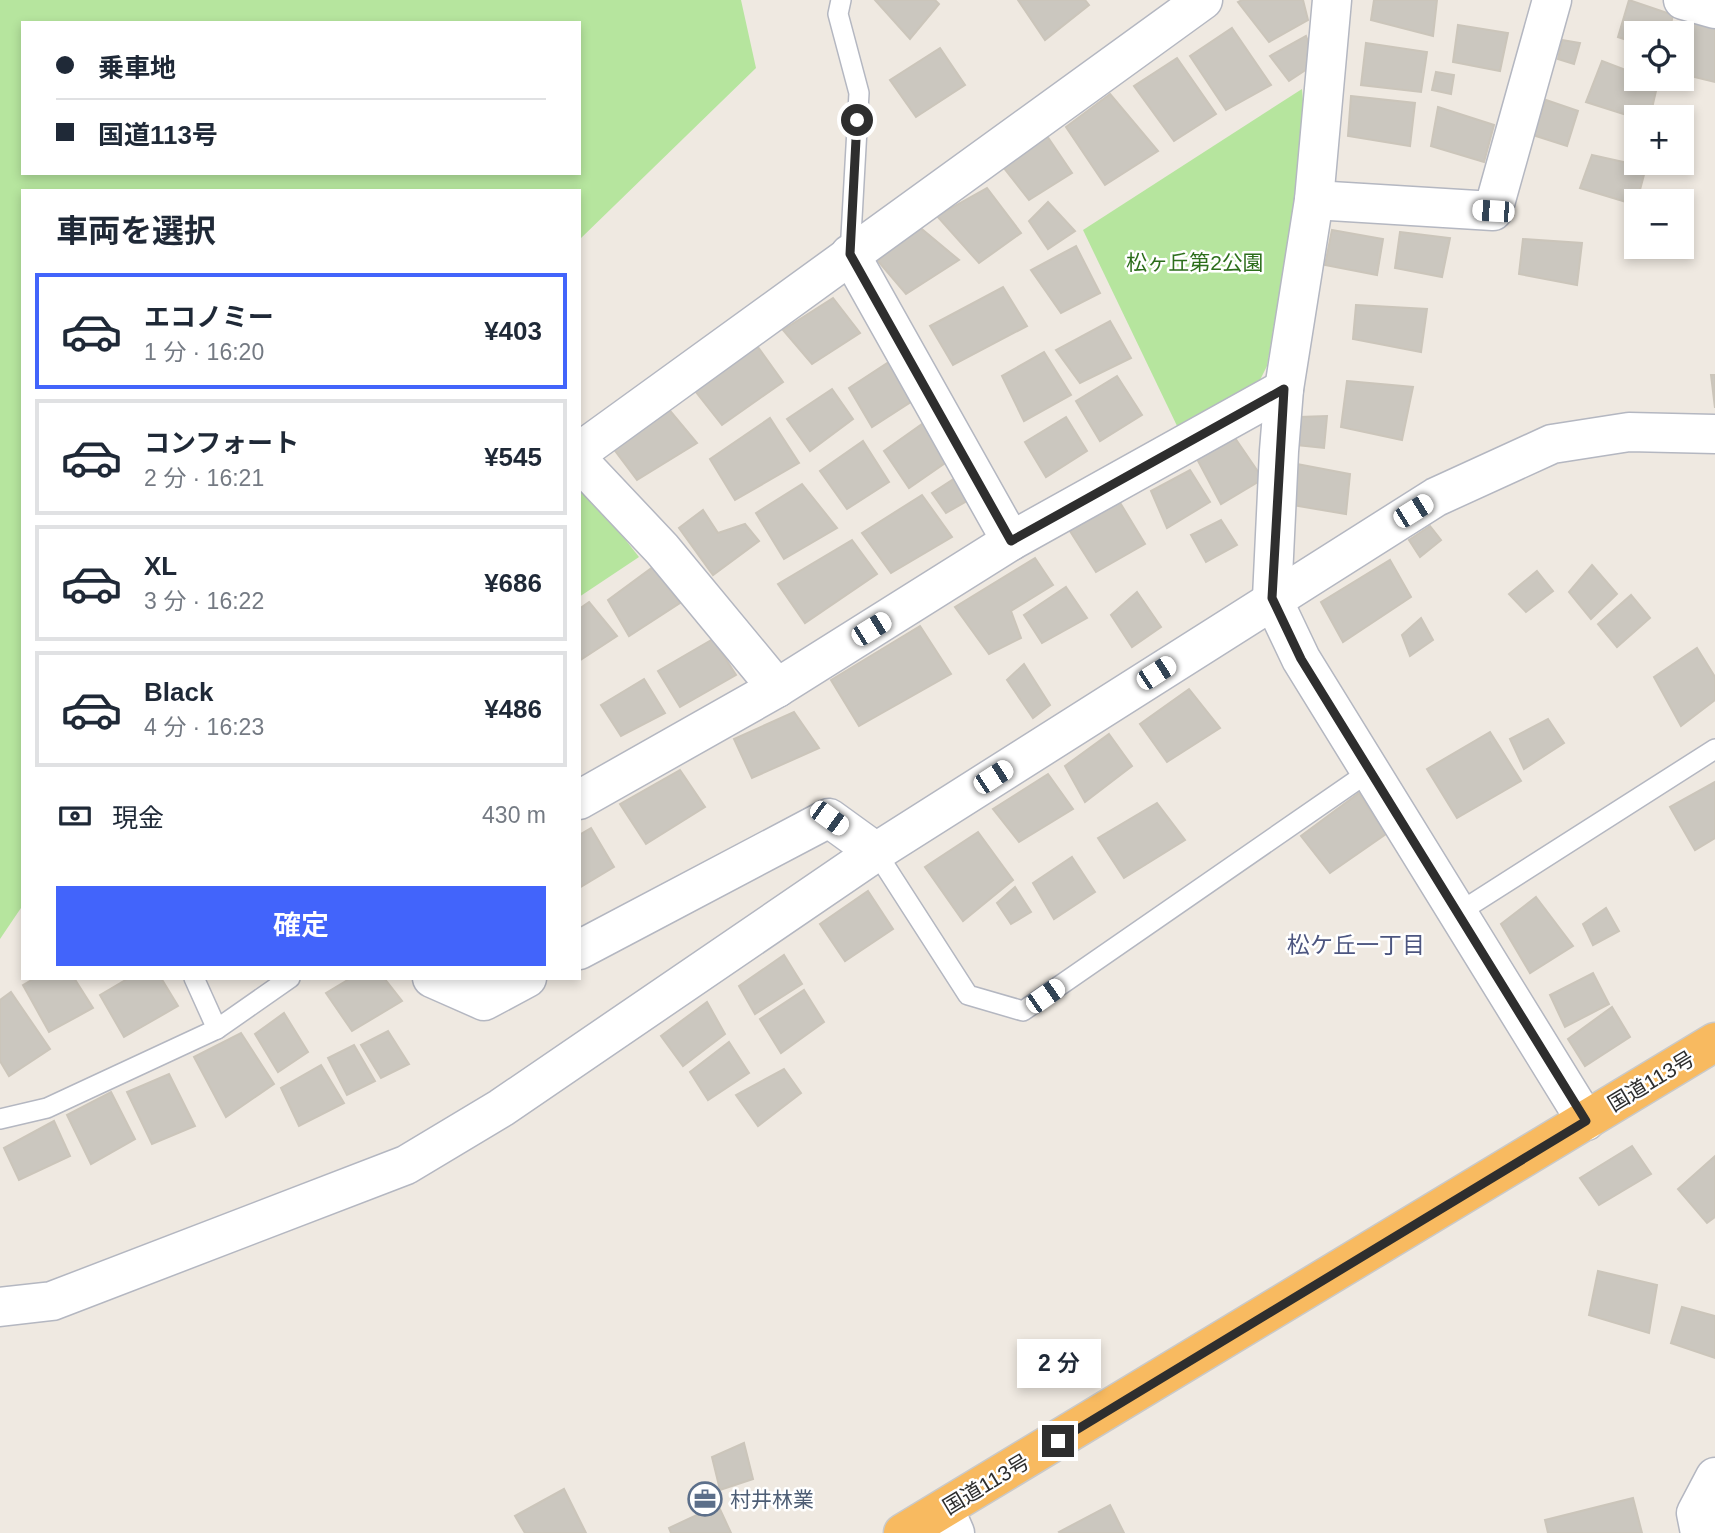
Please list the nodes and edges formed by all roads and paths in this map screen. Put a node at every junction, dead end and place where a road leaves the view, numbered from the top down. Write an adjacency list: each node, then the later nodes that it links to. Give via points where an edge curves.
1 (841, 0): 8 (lane, via 838,15 859,93)
2 (1203, 0): 8 (street)
3 (1332, 0): 7 (street)
4 (1552, 0): 7 (street, via 1493,211)
5 (1683, 0): 6 (street)
6 (1715, 9)
7 (1314, 200): 9 (street)
8 (850, 254): 11 (street); 13 (street)
9 (1284, 389): 13 (street); 14 (street)
10 (1715, 434): 14 (street, via 1629,432 1552,444 1436,496)
11 (581, 451)
12 (581, 463): 15 (street, via 662,548)
13 (1011, 541): 15 (street)
14 (1272, 598): 17 (street, via 1301,659); 19 (street)
15 (777, 688): 18 (street)
16 (1715, 749): 20 (lane)
17 (1370, 771): 19 (lane, via 1023,1012 968,995); 20 (street)
18 (581, 797)
19 (876, 852): 21 (street, via 829,818); 30 (street, via 501,1108 406,1165 52,1301)
20 (1458, 913): 29 (street)
21 (581, 949)
22 (195, 980): 26 (lane)
23 (287, 980): 26 (lane)
24 (437, 980): 25 (street, via 484,1001)
25 (523, 980)
26 (217, 1029): 28 (lane, via 47,1108)
27 (1715, 1042): 29 (highway, 国道113号)
28 (0, 1119)
29 (1586, 1121): 32 (highway, 国道113号)
30 (0, 1307)
31 (1715, 1476): 34 (street, via 1696,1513)
32 (950, 1521): 33 (highway, 国道113号)
33 (903, 1533)
34 (1700, 1533)

